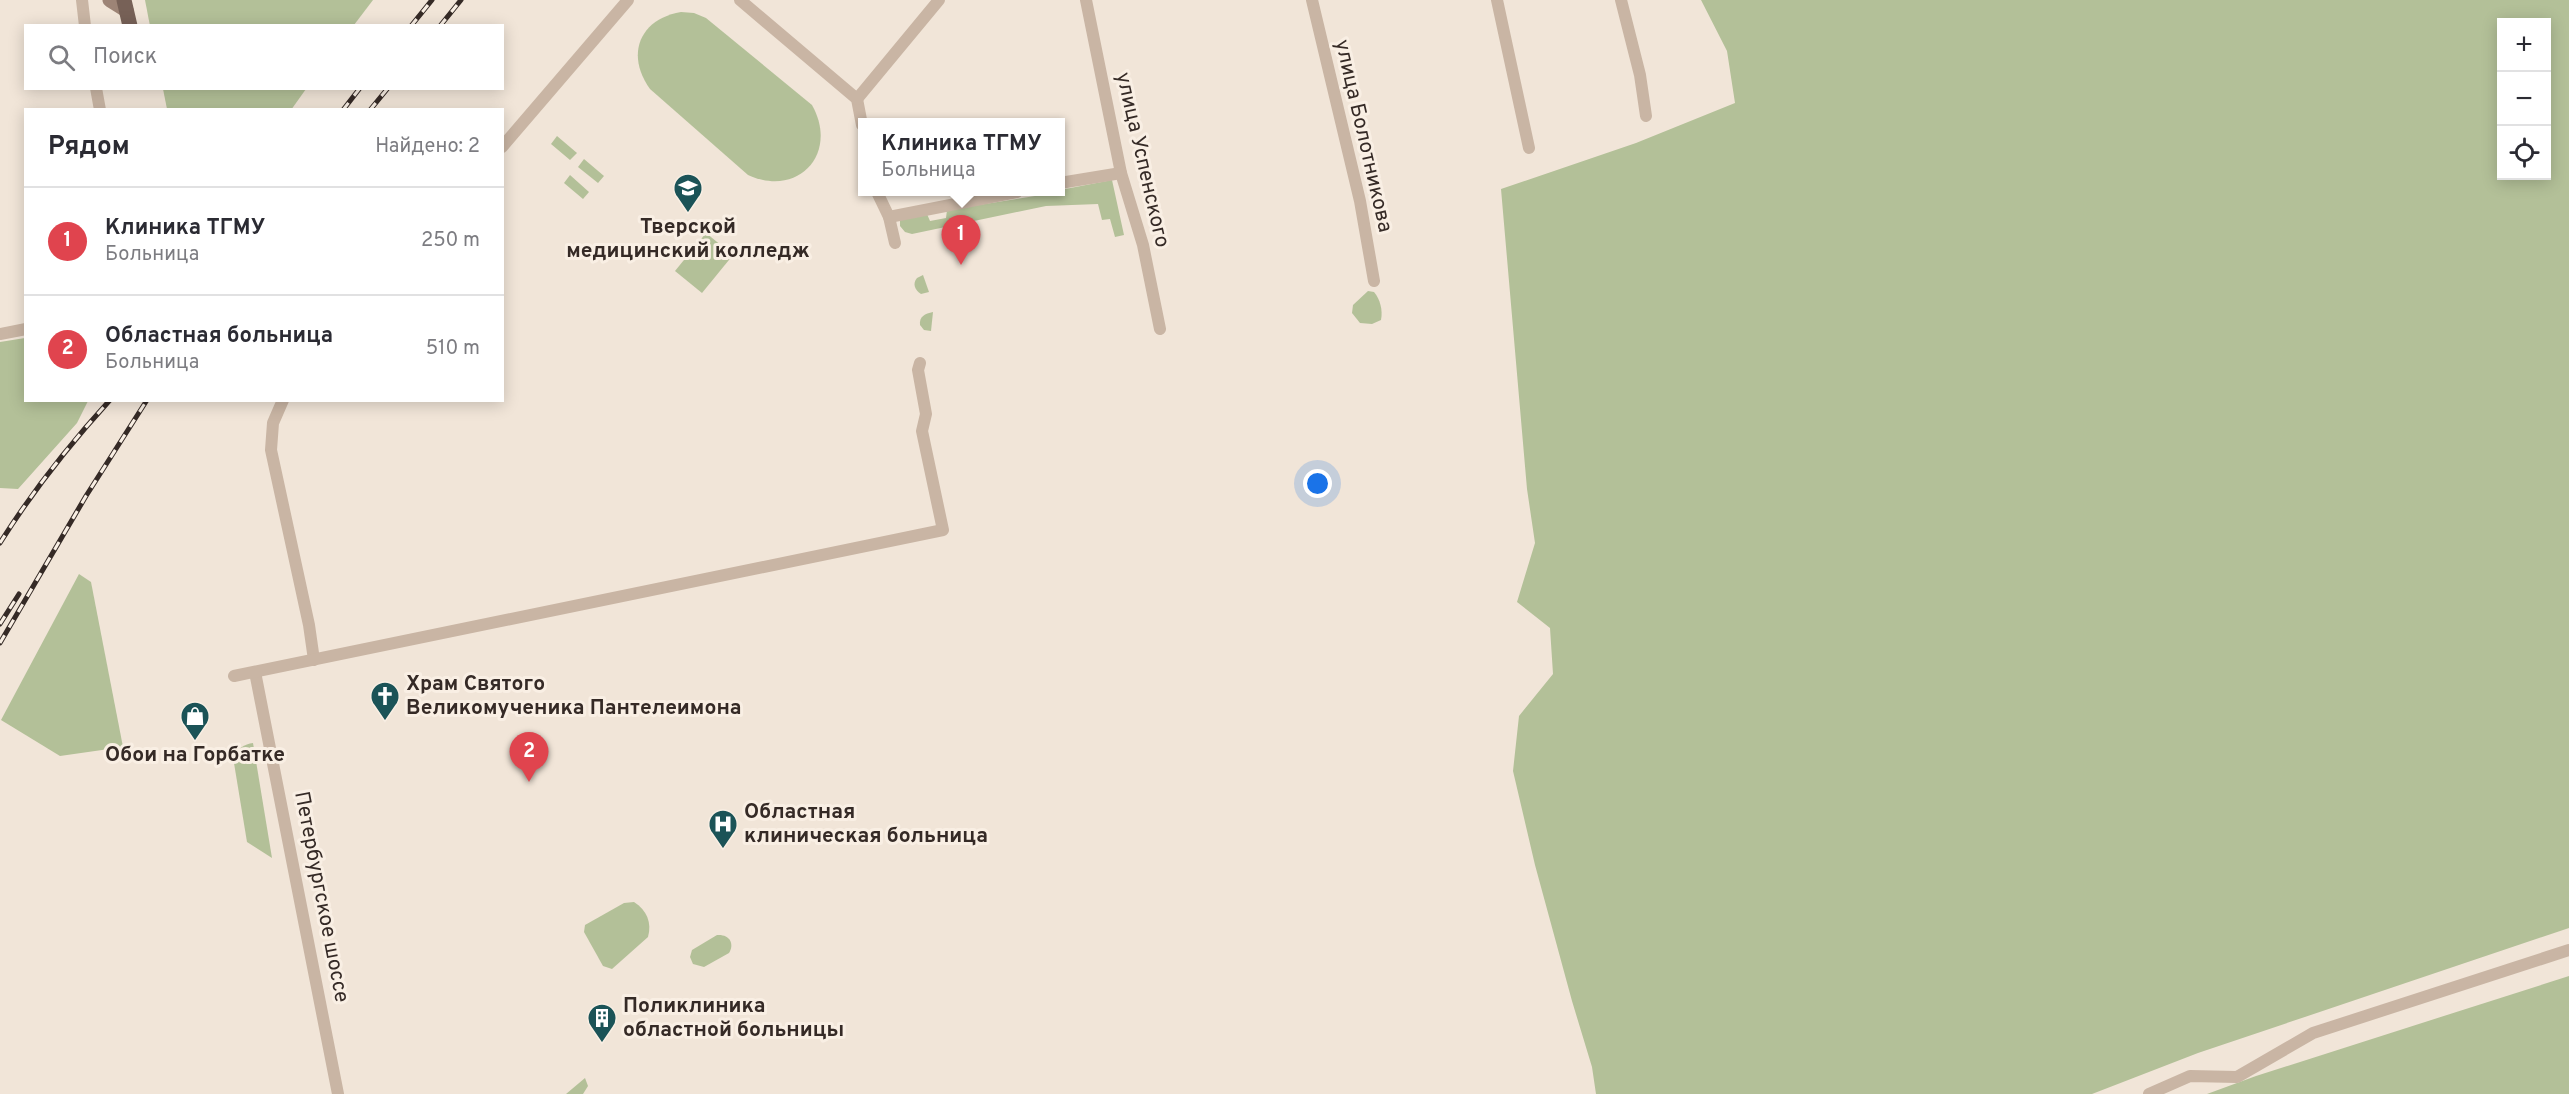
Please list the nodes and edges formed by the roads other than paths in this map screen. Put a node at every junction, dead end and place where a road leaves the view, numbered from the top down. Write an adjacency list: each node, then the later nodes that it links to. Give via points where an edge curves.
1 (82, 0): 11 (street)
2 (110, 0): 10 (street)
3 (628, 0): 18 (street)
4 (939, 0): 14 (street)
5 (1086, 0): 20 (street, улица Успенского)
6 (1312, 0): 26 (street, улица Болотникова, via 1360,201)
7 (1497, 0): 19 (street)
8 (1621, 0): 16 (street)
9 (742, 1): 14 (street)
10 (125, 5): 12 (main road)
11 (85, 24)
12 (130, 24)
13 (96, 90): 15 (street)
14 (856, 99): 17 (street)
15 (100, 108)
16 (1646, 116)
17 (860, 118)
18 (504, 145)
19 (1529, 148)
20 (1121, 173): 21 (street); 28 (street, улица Успенского, via 1143,245)
21 (1065, 182)
22 (880, 196): 24 (street)
23 (997, 196): 24 (street)
24 (889, 217): 25 (street)
25 (895, 243)
26 (1374, 281)
27 (24, 329): 29 (street)
28 (1160, 329)
29 (0, 334)
30 (920, 363): 32 (street, via 926,414 922,431 943,530)
31 (282, 402): 32 (street, via 273,423 271,450)
32 (314, 660): 33 (street)
33 (255, 672): 34 (street); 36 (street, Петербургское шоссе)
34 (234, 676)
35 (2569, 950): 37 (street, via 2313,1033 2237,1077 2190,1076)
36 (338, 1094)
37 (2149, 1094)

